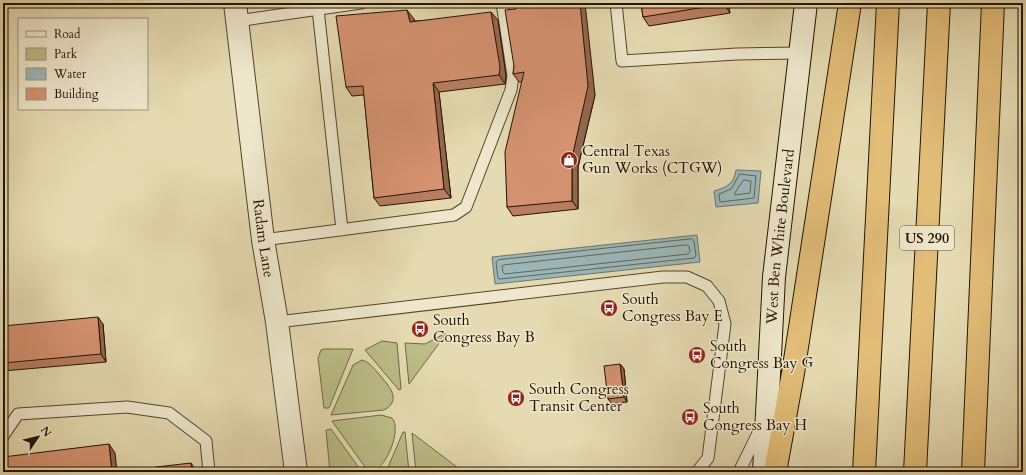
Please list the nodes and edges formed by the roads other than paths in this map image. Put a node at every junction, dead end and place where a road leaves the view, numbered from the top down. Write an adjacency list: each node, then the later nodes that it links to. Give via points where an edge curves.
1 (361, 3): 9 (lane)
2 (502, 3): 12 (lane, via 513,76 466,207 454,215)
3 (616, 3): 11 (lane, via 622,61)
4 (806, 3): 11 (main road, West Ben White Boulevard)
5 (850, 3): 22 (highway, via 793,373)
6 (888, 3): 23 (highway)
7 (939, 3): 24 (highway, US 290)
8 (993, 3): 25 (highway)
9 (318, 9): 10 (lane); 12 (lane)
10 (236, 12): 13 (main road, Radam Lane)
11 (801, 53): 15 (main road, West Ben White Boulevard, via 774,278)
12 (342, 230): 13 (lane)
13 (263, 240): 14 (main road, Radam Lane)
14 (277, 322): 18 (main road, Radam Lane); 19 (lane, via 664,277 687,277 707,286 719,300 725,324 708,458)
15 (765, 418): 20 (lane); 21 (main road, West Ben White Boulevard)
16 (3, 436): 17 (lane, via 18,414 127,407 169,413 206,441)
17 (208, 472)
18 (296, 472)
19 (697, 472)
20 (739, 472)
21 (764, 472)
22 (775, 472)
23 (864, 472)
24 (915, 472)
25 (973, 472)

